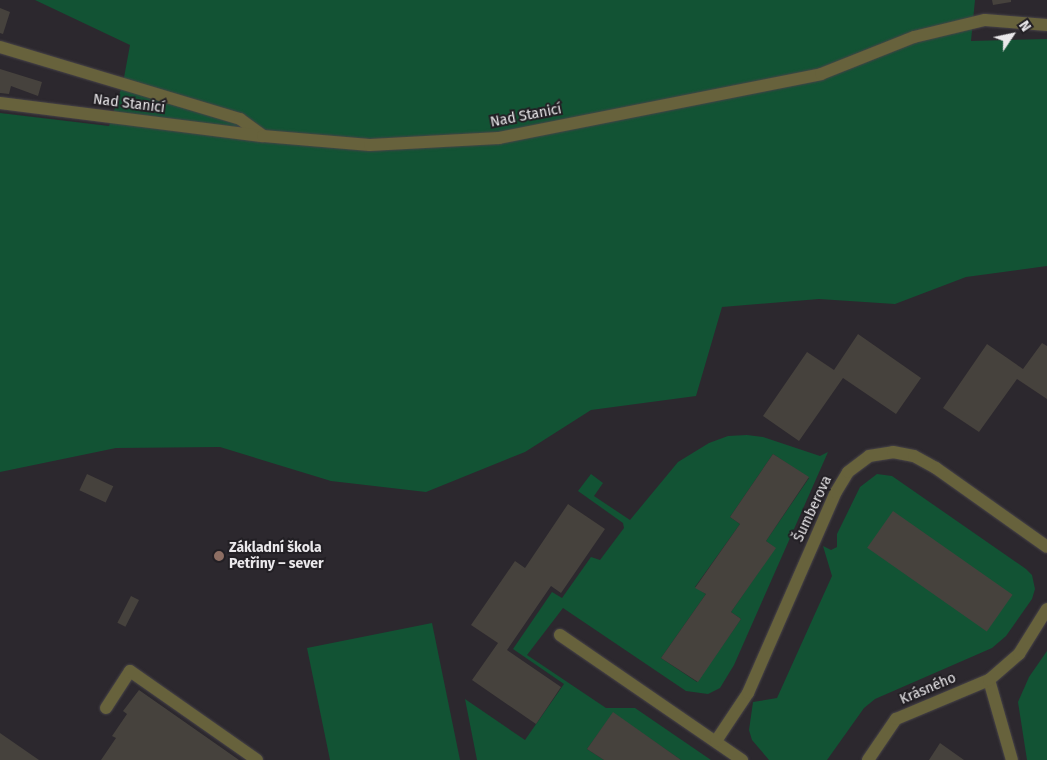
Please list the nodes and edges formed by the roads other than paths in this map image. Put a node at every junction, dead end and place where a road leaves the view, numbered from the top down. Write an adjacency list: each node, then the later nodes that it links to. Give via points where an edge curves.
1 (1047, 25): 4 (street, Nad Stanicí, via 985,20 914,37 821,74 499,138 370,145)
2 (0, 47): 4 (street, via 240,120)
3 (0, 103): 4 (street, Nad Stanicí)
4 (263, 136)
5 (1047, 547): 10 (street, Šumberova, via 936,468 914,456 892,452 869,456 848,472 836,492 748,693)
6 (1047, 609): 8 (street, via 1019,654)
7 (560, 635): 10 (street)
8 (989, 680): 13 (street, Krásného, via 896,719); 14 (street)
9 (106, 708): 11 (street, via 130,671)
10 (716, 741): 12 (street)
11 (257, 760)
12 (742, 760)
13 (868, 760)
14 (1012, 760)

